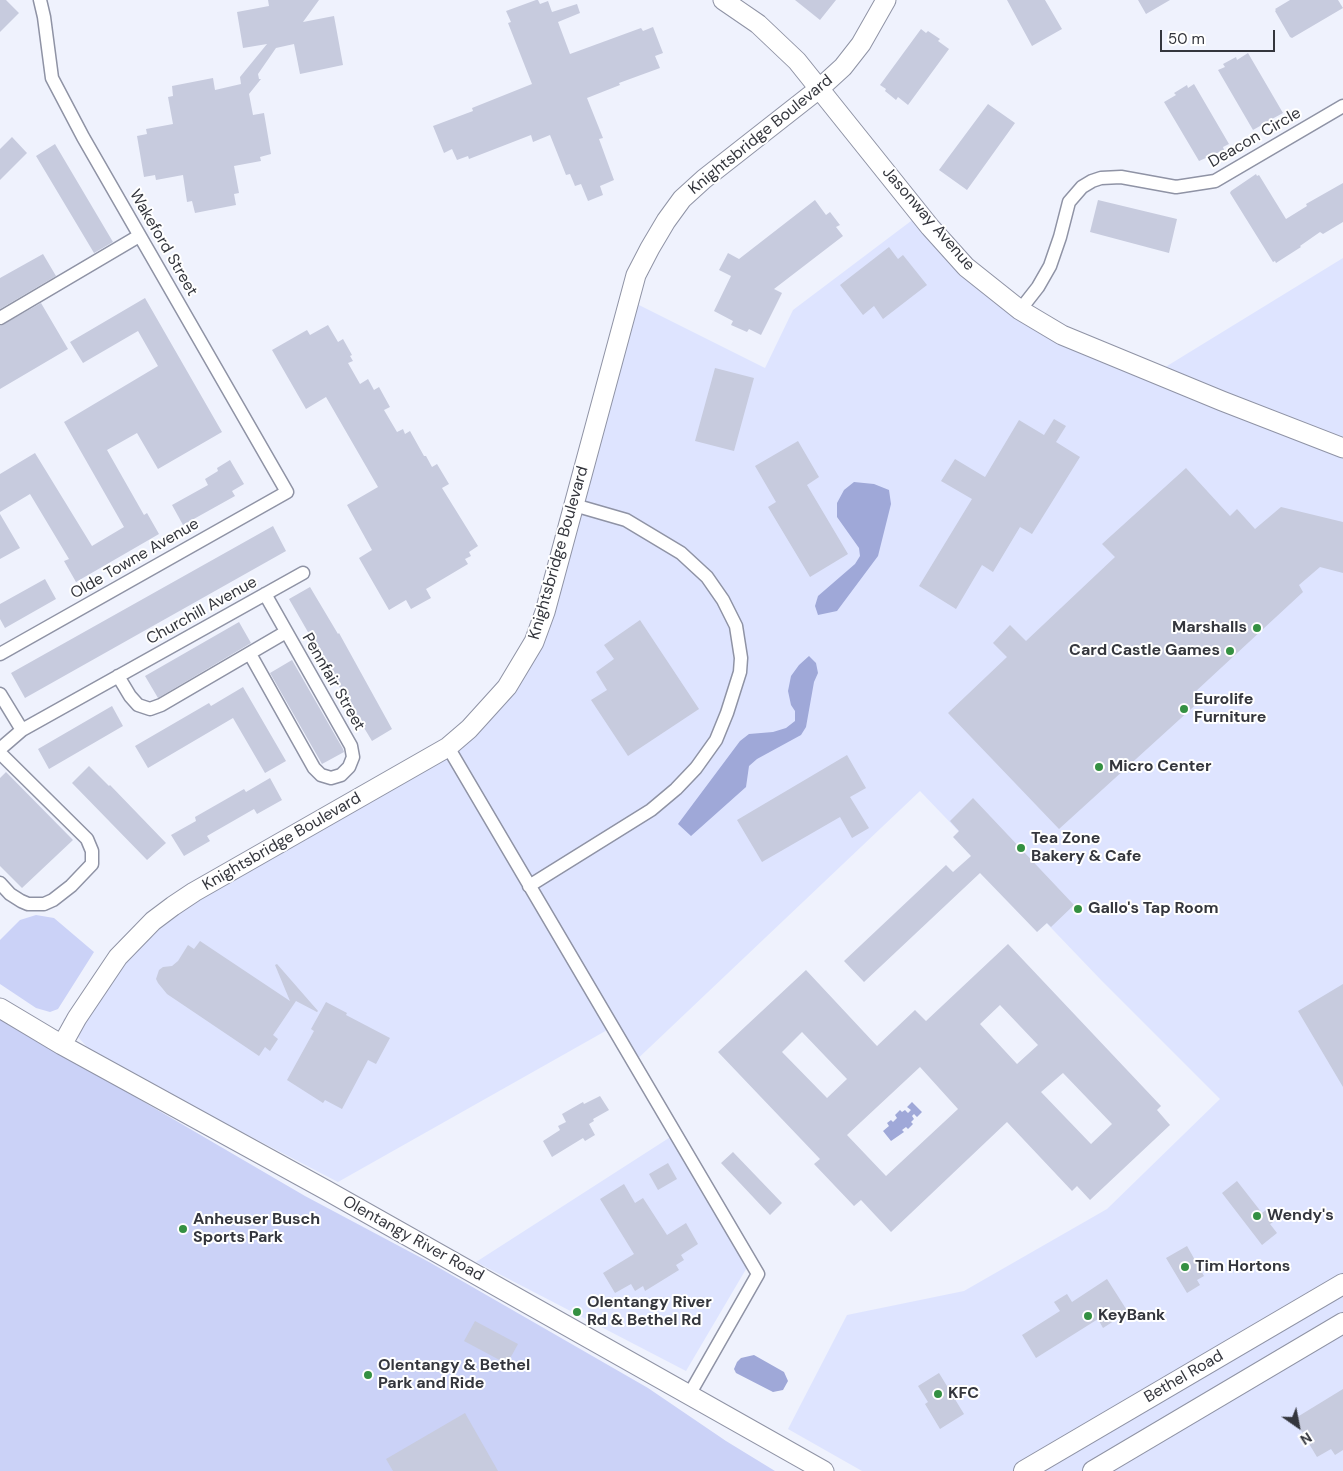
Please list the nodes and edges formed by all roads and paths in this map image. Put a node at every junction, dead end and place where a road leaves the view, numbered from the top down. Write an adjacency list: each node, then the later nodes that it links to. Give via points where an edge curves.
1 (40, 0): 6 (street, Wakeford Street, via 52,78)
2 (723, 0): 4 (street, Jasonway Avenue, via 778,42)
3 (886, 0): 4 (street, Knightsbridge Boulevard, via 861,44 843,67)
4 (820, 88): 7 (street, Jasonway Avenue, via 930,227 966,267); 11 (street, Knightsbridge Boulevard, via 704,179 682,199 666,221 636,275)
5 (1343, 106): 7 (street, Deacon Circle, via 1215,182 1176,187 1120,177 1101,178 1082,187 1069,202 1050,266)
6 (139, 236): 8 (street); 10 (street, Wakeford Street)
7 (1020, 310): 9 (street, Jasonway Avenue, via 1062,334)
8 (0, 318)
9 (1343, 448)
10 (287, 492): 15 (street, Olde Towne Avenue)
11 (574, 505): 20 (street, Knightsbridge Boulevard, via 534,642 508,687); 23 (street, via 626,520 681,553 707,577 736,626 740,672 716,740 676,789 651,810)
12 (303, 573): 13 (street, Churchill Avenue)
13 (265, 594): 14 (street, Pennfair Street); 17 (street, Churchill Avenue)
14 (286, 632): 16 (street); 16 (street, Pennfair Street, via 352,746 353,757 341,774 331,778 314,768)
15 (0, 654)
16 (250, 654): 17 (street, via 161,705 150,708 138,705)
17 (118, 676): 19 (street, Churchill Avenue)
18 (0, 694): 19 (street)
19 (22, 730): 21 (street, Churchill Avenue)
20 (448, 747): 23 (street); 25 (street, Knightsbridge Boulevard, via 173,906 118,957)
21 (0, 751): 22 (street, via 87,839 92,851 92,864 53,900 44,904 21,901)
22 (0, 883)
23 (530, 886): 28 (street, via 758,1274)
24 (0, 1008): 25 (street, Olentangy River Road)
25 (62, 1045): 28 (street, Olentangy River Road)
26 (1343, 1284): 30 (main road, Bethel Road)
27 (1343, 1323): 31 (main road, Bethel Road)
28 (689, 1395): 29 (street, Olentangy River Road)
29 (824, 1471)
30 (1024, 1471)
31 (1093, 1471)

